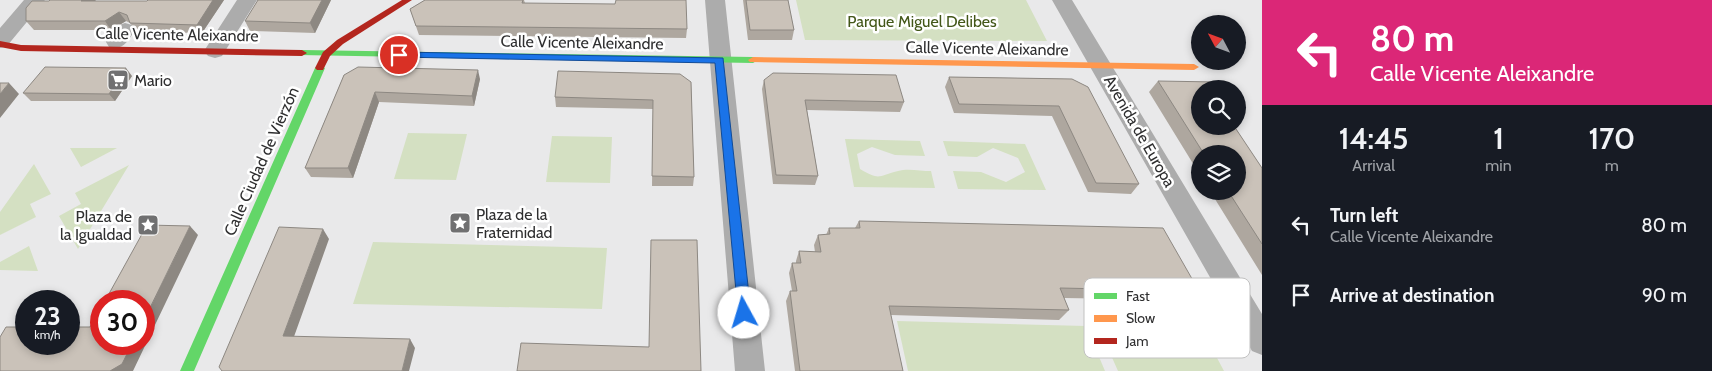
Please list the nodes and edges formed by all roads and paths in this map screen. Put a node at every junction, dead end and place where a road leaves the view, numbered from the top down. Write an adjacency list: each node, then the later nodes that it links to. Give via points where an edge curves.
1 (35, 0): 6 (street)
2 (247, 0): 8 (street)
3 (408, 0): 9 (street, Calle Ciudad de Vierzón)
4 (715, 0): 10 (street)
5 (1062, 0): 11 (street, Avenida de Europa)
6 (0, 40)
7 (0, 44): 8 (street, Calle Vicente Aleixandre, via 21,48)
8 (215, 51): 9 (street, Calle Vicente Aleixandre)
9 (326, 54): 10 (street, Calle Vicente Aleixandre); 16 (street, Calle Ciudad de Vierzón)
10 (720, 60): 11 (street, Calle Vicente Aleixandre); 17 (street)
11 (1102, 66): 12 (street, Calle Vicente Aleixandre); 13 (street, Avenida de Europa)
12 (1191, 67)
13 (1225, 278)
14 (1250, 320): 15 (street, Avenida de Europa)
15 (1262, 341)
16 (187, 371)
17 (750, 371)

